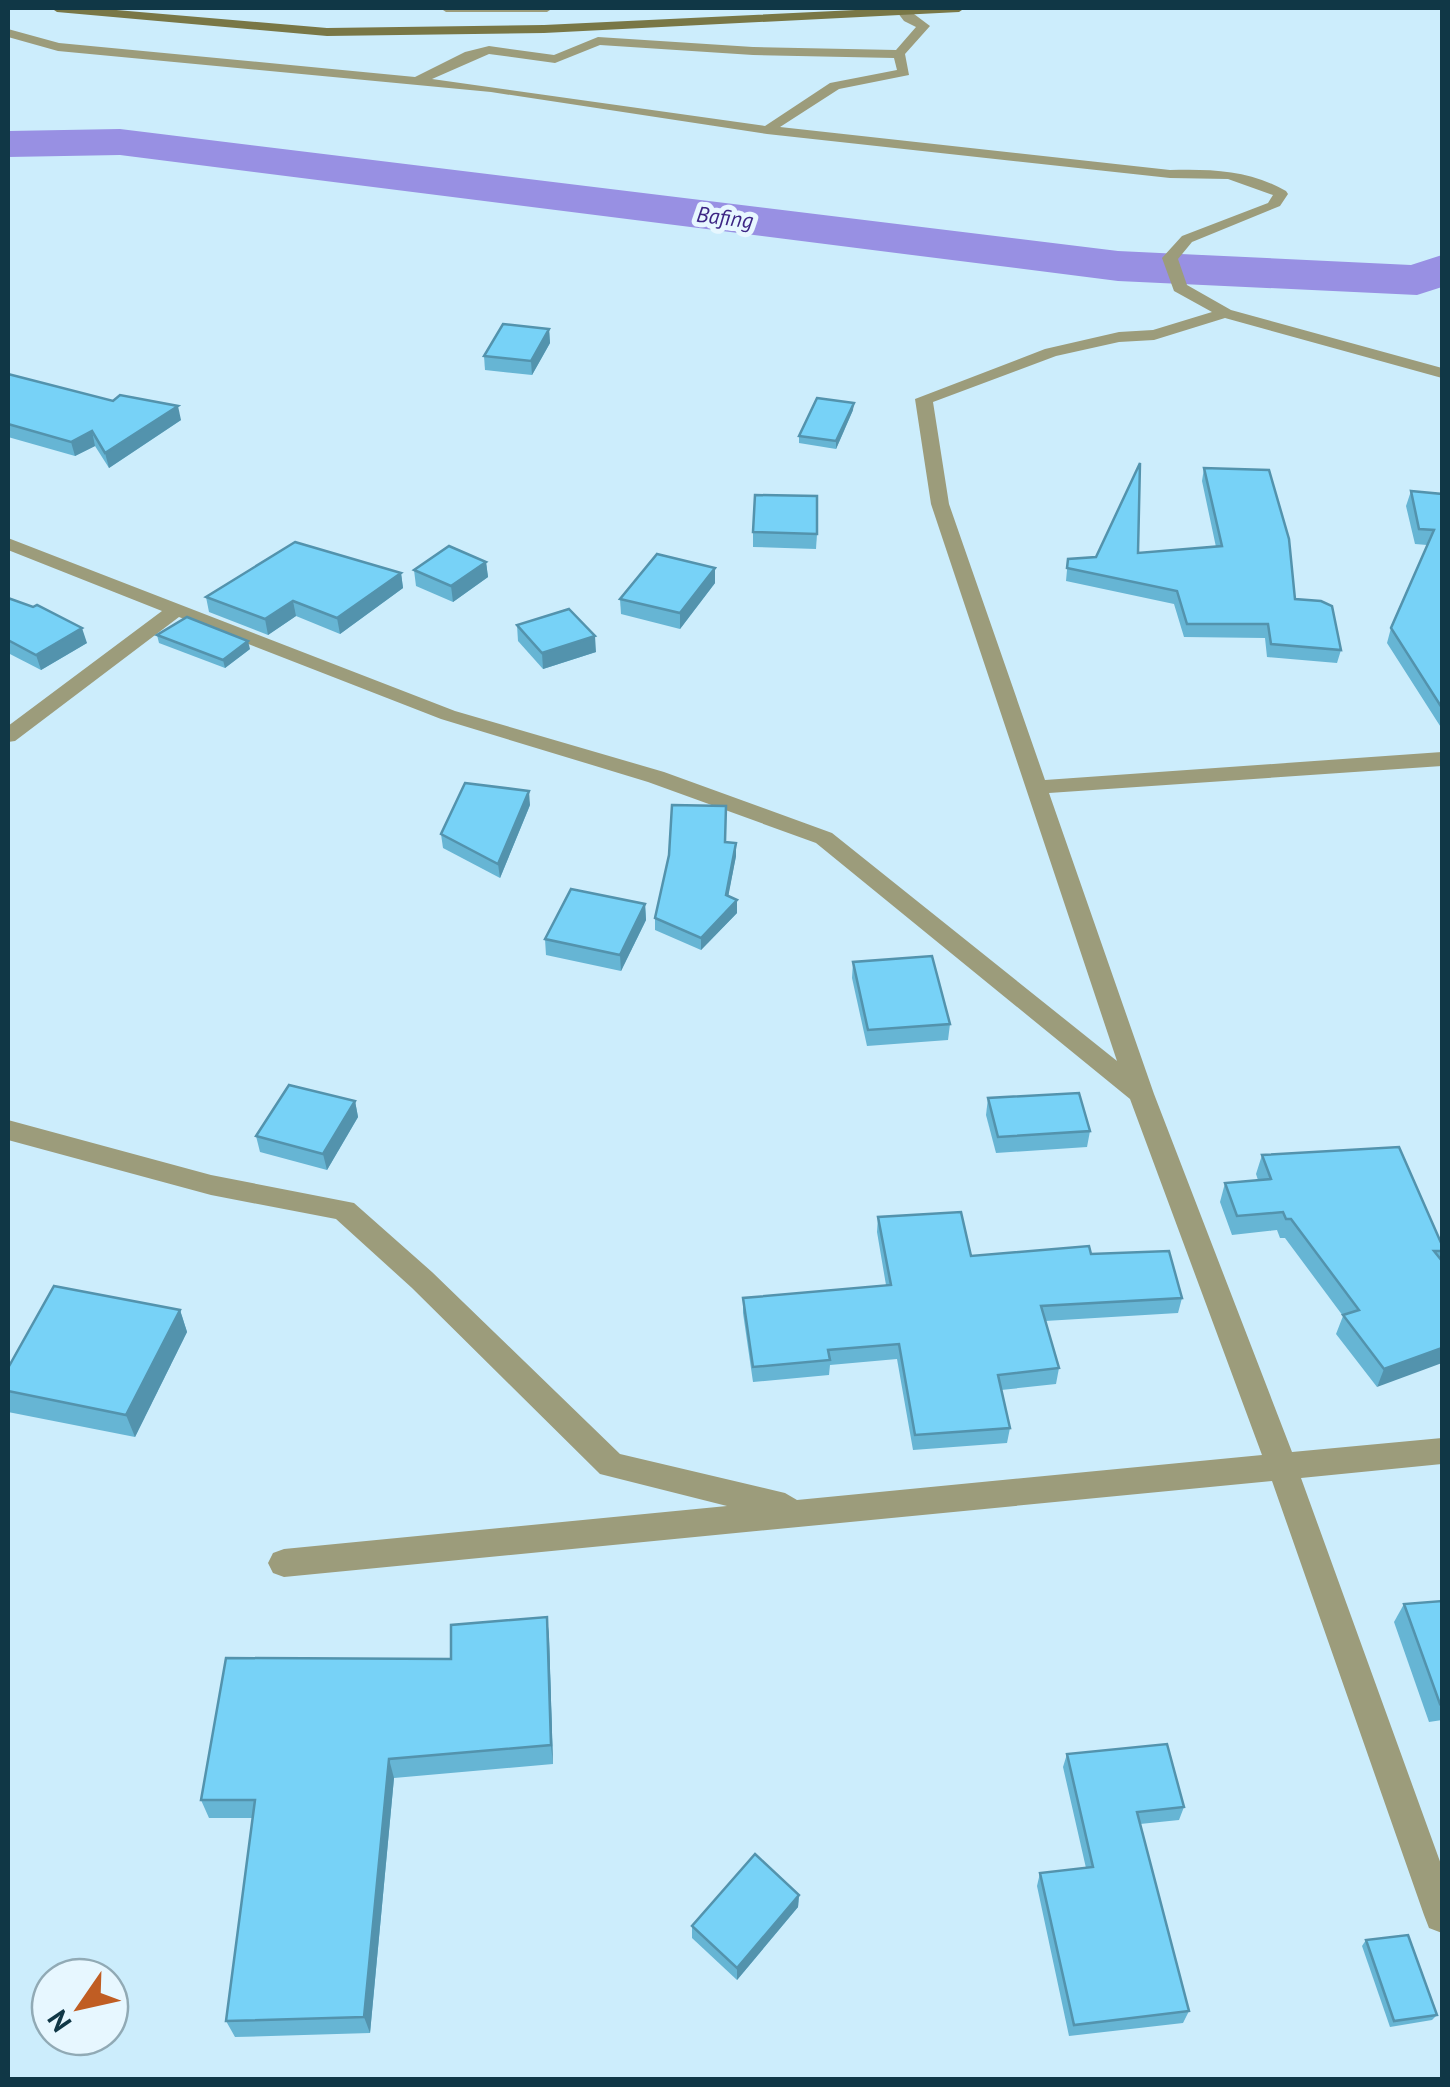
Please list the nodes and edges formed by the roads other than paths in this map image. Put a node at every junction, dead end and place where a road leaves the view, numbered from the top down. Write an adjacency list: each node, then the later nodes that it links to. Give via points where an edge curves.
1 (57, 8): 5 (main road, via 328,32 544,30)
2 (446, 8): 3 (street)
3 (547, 8)
4 (960, 8): 5 (main road)
5 (903, 9): 7 (street, via 924,26)
6 (8, 33): 8 (street, via 58,47)
7 (899, 54): 8 (street, via 598,41 555,59 488,50); 9 (street, via 904,72 834,86)
8 (417, 81): 9 (street)
9 (768, 130): 10 (street, via 1259,180 1281,194 1273,206 1187,239 1170,258 1180,288)
10 (1225, 313): 11 (street); 16 (street, via 1154,335 1051,352 924,399 940,504)
11 (1442, 373)
12 (8, 544): 13 (street)
13 (177, 609): 14 (street); 17 (street, via 448,715 656,777 824,838)
14 (8, 736)
15 (1442, 759): 16 (street)
16 (1038, 786): 17 (street)
17 (1142, 1094): 20 (street)
18 (8, 1130): 21 (street, via 211,1186 344,1210 611,1465)
19 (1442, 1451): 20 (street)
20 (1282, 1467): 21 (street); 23 (street)
21 (808, 1513): 22 (street)
22 (284, 1563)
23 (1442, 1915)

